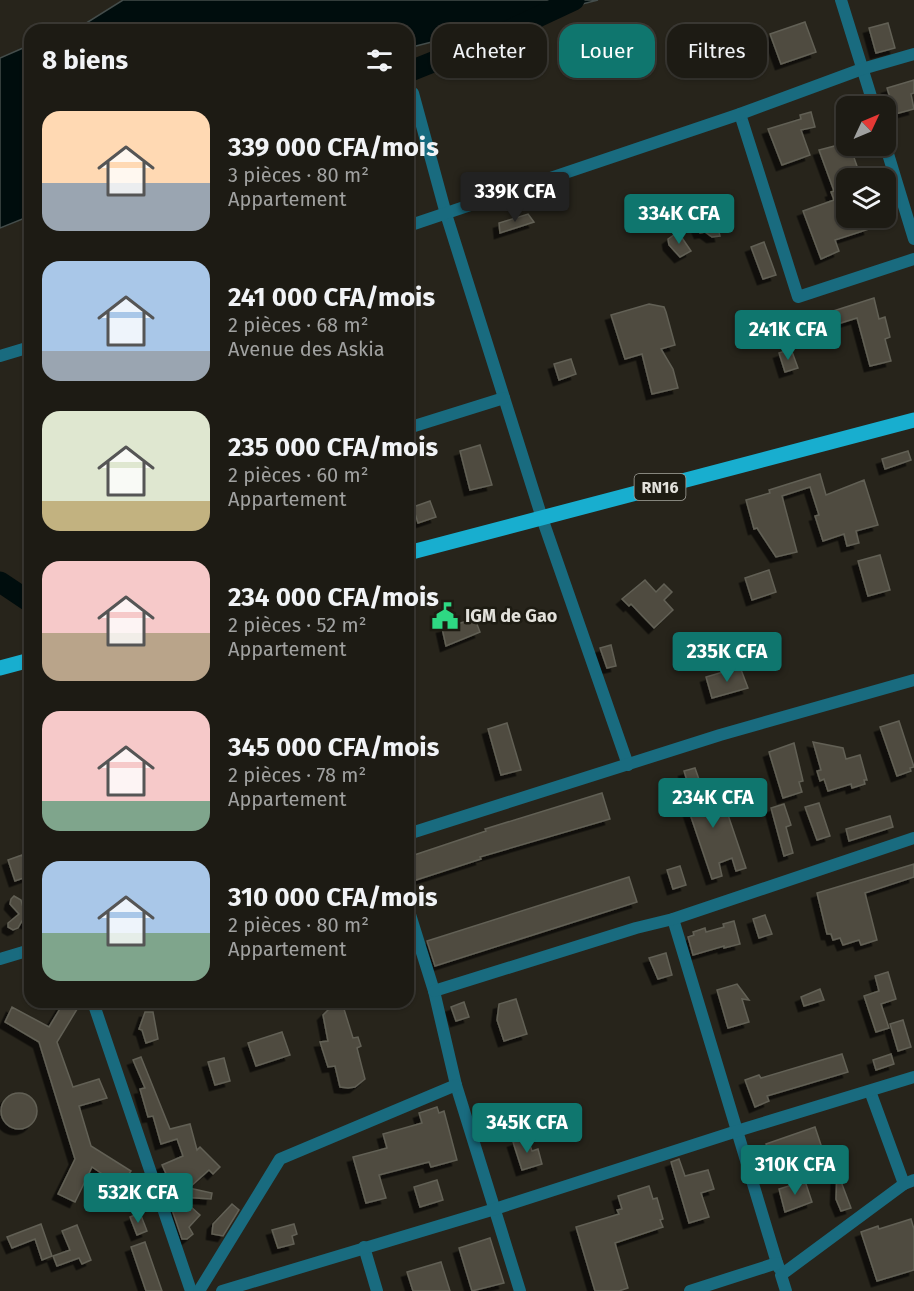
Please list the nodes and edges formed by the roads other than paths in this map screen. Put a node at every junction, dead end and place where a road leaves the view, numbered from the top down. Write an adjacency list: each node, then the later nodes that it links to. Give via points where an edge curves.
1 (841, 0): 3 (street)
2 (914, 54): 3 (street)
3 (862, 69): 4 (street); 6 (street)
4 (871, 96)
5 (414, 97): 8 (street)
6 (740, 114): 8 (street); 11 (street, via 798,297)
7 (889, 156): 10 (street)
8 (447, 214): 9 (street); 14 (street)
9 (414, 223)
10 (914, 239)
11 (914, 259)
12 (24, 349): 13 (street)
13 (0, 356)
14 (504, 398): 16 (street); 17 (street)
15 (913, 420): 17 (main road, RN16)
16 (414, 426)
17 (542, 518): 18 (main road, RN16); 22 (street)
18 (414, 551)
19 (24, 662): 20 (main road)
20 (0, 668)
21 (914, 680): 22 (street)
22 (628, 765): 23 (street)
23 (414, 832)
24 (914, 838): 25 (street)
25 (673, 919): 29 (street); 34 (street)
26 (414, 927): 29 (street)
27 (24, 952): 28 (street)
28 (0, 959)
29 (434, 991): 32 (street)
30 (95, 1008): 39 (street)
31 (914, 1077): 33 (street)
32 (456, 1085): 36 (street); 40 (street, via 280,1159)
33 (870, 1091): 34 (street); 35 (street)
34 (737, 1131): 36 (street); 38 (street)
35 (909, 1182): 38 (street)
36 (495, 1209): 37 (street); 43 (street)
37 (364, 1247): 41 (street); 42 (street)
38 (779, 1269): 44 (street); 45 (street)
39 (191, 1291)
40 (199, 1291)
41 (222, 1291)
42 (377, 1291)
43 (520, 1291)
44 (690, 1291)
45 (786, 1291)

